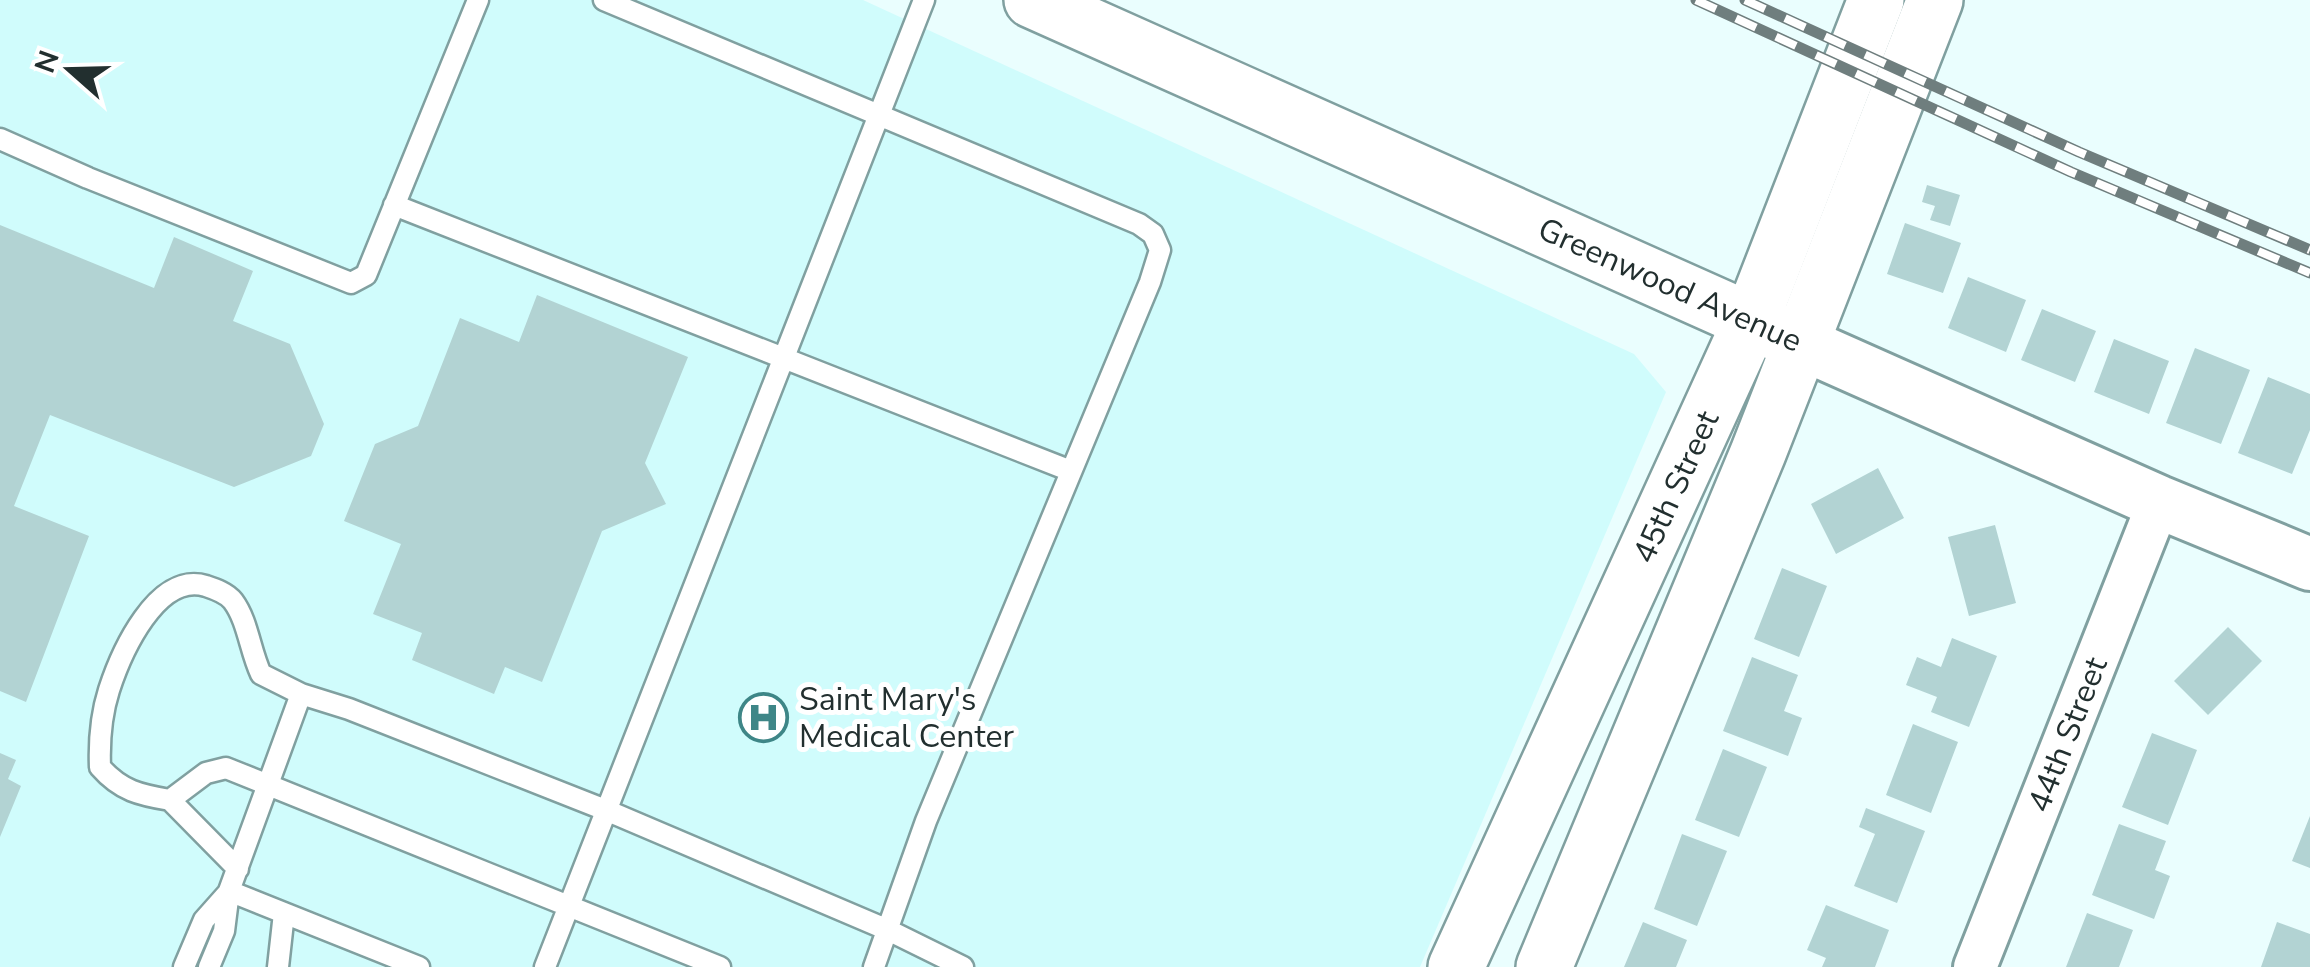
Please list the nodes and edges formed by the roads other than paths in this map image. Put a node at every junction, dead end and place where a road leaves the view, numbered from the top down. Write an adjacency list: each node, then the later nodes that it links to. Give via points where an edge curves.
1 (478, 0): 9 (lane)
2 (604, 0): 7 (lane)
3 (924, 0): 7 (lane)
4 (1032, 0): 10 (main road, Greenwood Avenue)
5 (1876, 0): 10 (main road, 45th Street)
6 (1935, 0): 11 (main road, 45th Street)
7 (880, 114): 12 (lane); 13 (lane, via 1153,234 1160,250 1150,282)
8 (0, 138): 9 (lane, via 351,283 366,275)
9 (394, 205): 12 (lane)
10 (1751, 321): 11 (main road, Greenwood Avenue); 33 (main road, 45th Street)
11 (1800, 343): 14 (street, Greenwood Avenue); 34 (main road, 45th Street)
12 (784, 359): 13 (lane); 19 (lane)
13 (1071, 471): 24 (lane, via 926,820)
14 (2159, 502): 15 (street, Greenwood Avenue); 35 (street, 44th Street)
15 (2310, 564)
16 (301, 694): 17 (lane); 18 (lane, via 261,674 232,600 196,583 175,587 154,604 127,644 99,738 100,767 113,782 131,793); 19 (lane)
17 (269, 786): 18 (lane, via 226,768); 20 (lane); 22 (lane)
18 (170, 800): 20 (lane)
19 (608, 811): 22 (lane); 24 (lane)
20 (238, 870): 21 (lane)
21 (229, 891): 23 (lane); 25 (lane, via 204,920); 26 (lane, via 224,931)
22 (572, 906): 29 (lane); 30 (lane)
23 (284, 912): 27 (lane); 28 (lane)
24 (888, 930): 31 (lane); 32 (lane)
25 (184, 967)
26 (209, 967)
27 (278, 967)
28 (419, 967)
29 (545, 967)
30 (720, 967)
31 (874, 967)
32 (962, 967)
33 (1456, 967)
34 (1544, 967)
35 (1975, 967)

